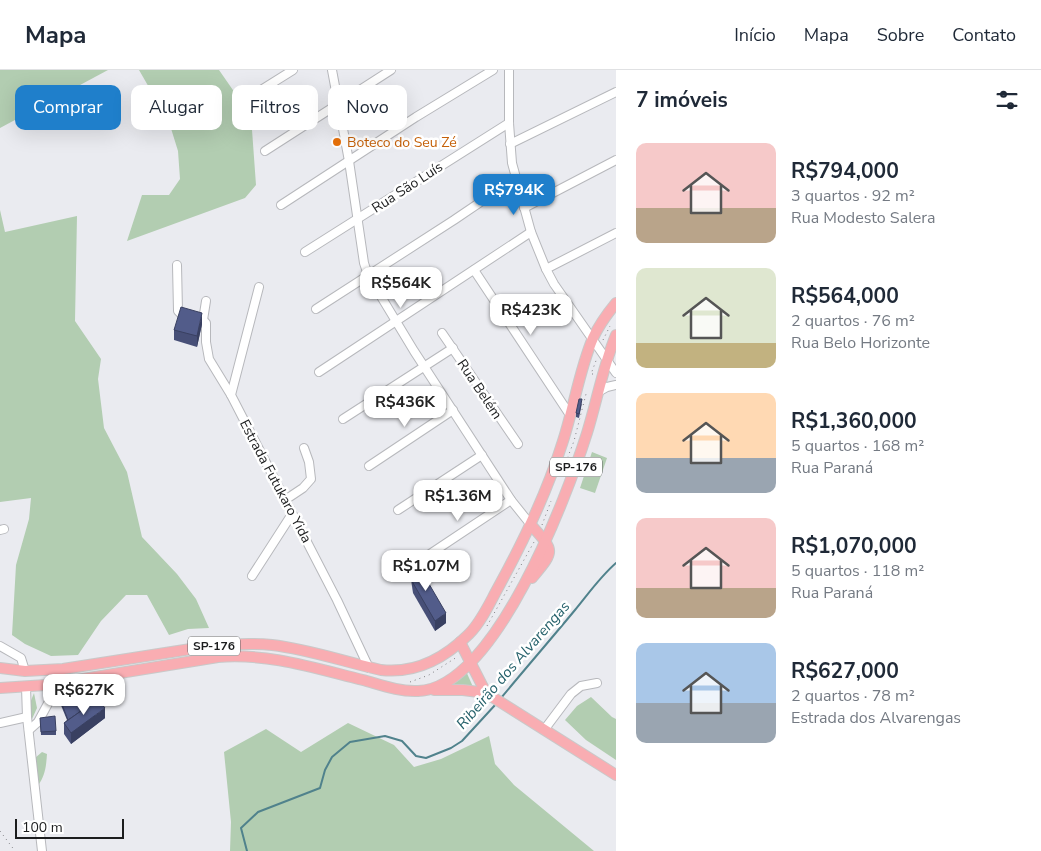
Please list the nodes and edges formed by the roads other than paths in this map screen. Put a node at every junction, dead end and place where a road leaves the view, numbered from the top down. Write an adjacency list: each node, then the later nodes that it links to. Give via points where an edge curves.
1 (293, 70): 6 (street)
2 (332, 70): 7 (street)
3 (391, 70): 8 (street)
4 (493, 70): 16 (street)
5 (510, 71): 11 (street)
6 (269, 85)
7 (335, 85)
8 (368, 85)
9 (616, 92): 13 (street)
10 (328, 111): 14 (street)
11 (509, 124): 13 (street); 20 (street, Rua São Luís)
12 (343, 130): 16 (street)
13 (510, 144): 17 (street)
14 (266, 151)
15 (616, 160): 19 (street)
16 (349, 161): 18 (street); 20 (street)
17 (516, 178): 19 (street); 27 (street)
18 (280, 206)
19 (524, 208): 21 (street)
20 (357, 220): 23 (street, Rua São Luís); 27 (street)
21 (531, 232): 25 (street); 26 (street)
22 (616, 233): 25 (street)
23 (306, 252)
24 (177, 265): 32 (street, via 178,311)
25 (546, 269): 36 (street, via 571,311)
26 (474, 270): 33 (street); 46 (street)
27 (368, 275): 31 (street); 33 (street)
28 (259, 288): 44 (street)
29 (206, 301): 32 (street, Estrada Futukaro Yida)
30 (616, 302): 36 (main road, SP-176)
31 (316, 309)
32 (203, 320): 44 (street, Estrada Futukaro Yida, via 207,328 209,360)
33 (396, 322): 39 (street); 40 (street)
34 (442, 333): 37 (street, Rua Belém)
35 (616, 335): 38 (main road, SP-176)
36 (593, 338): 38 (street); 46 (main road, SP-176)
37 (453, 348): 39 (street); 48 (street, Rua Belém)
38 (608, 360): 41 (street); 43 (main road, SP-176)
39 (424, 366): 45 (street); 47 (street)
40 (319, 372)
41 (616, 373)
42 (616, 386): 43 (street)
43 (595, 389): 56 (main road, SP-176, via 571,481)
44 (231, 395): 52 (street, Estrada Futukaro Yida)
45 (453, 410): 50 (street); 51 (street)
46 (570, 415): 56 (main road, SP-176)
47 (343, 419)
48 (518, 444)
49 (304, 448): 52 (street, via 311,479)
50 (482, 455): 53 (street); 54 (street)
51 (369, 466)
52 (285, 500): 55 (street, Estrada Futukaro Yida)
53 (511, 500): 57 (street); 59 (street)
54 (398, 510)
55 (292, 514): 60 (street); 66 (street, Estrada Futukaro Yida)
56 (544, 519): 57 (main road, SP-176); 58 (main road, SP-176)
57 (531, 525): 58 (main road); 61 (main road, SP-176, via 481,618)
58 (542, 537): 63 (main road, SP-176, via 518,595)
59 (418, 562)
60 (252, 576)
61 (460, 642): 64 (main road); 66 (main road, SP-176, via 442,656 416,668 394,671)
62 (0, 646): 67 (street, via 22,658)
63 (481, 652): 64 (main road, SP-176); 69 (main road)
64 (470, 663): 69 (main road); 74 (main road, SP-176, via 440,685)
65 (0, 668): 67 (main road, SP-176)
66 (369, 668): 67 (main road, SP-176, via 285,647 248,644 210,646 63,669)
67 (25, 671)
68 (90, 679): 71 (main road, SP-176); 74 (main road, SP-176, via 218,657 248,656 275,658 395,690); 76 (street, via 88,685 81,689)
69 (479, 681): 75 (main road)
70 (597, 683): 80 (street, via 581,686 571,694)
71 (46, 685): 72 (main road, SP-176); 76 (street)
72 (26, 687): 73 (main road, SP-176); 77 (street)
73 (1, 688)
74 (427, 690): 75 (main road, via 463,690)
75 (489, 695): 80 (main road)
76 (51, 698): 79 (street, via 38,722)
77 (27, 717): 78 (street); 79 (street)
78 (0, 724)
79 (29, 730): 82 (street)
80 (544, 730): 81 (main road)
81 (616, 775)
82 (42, 851)

